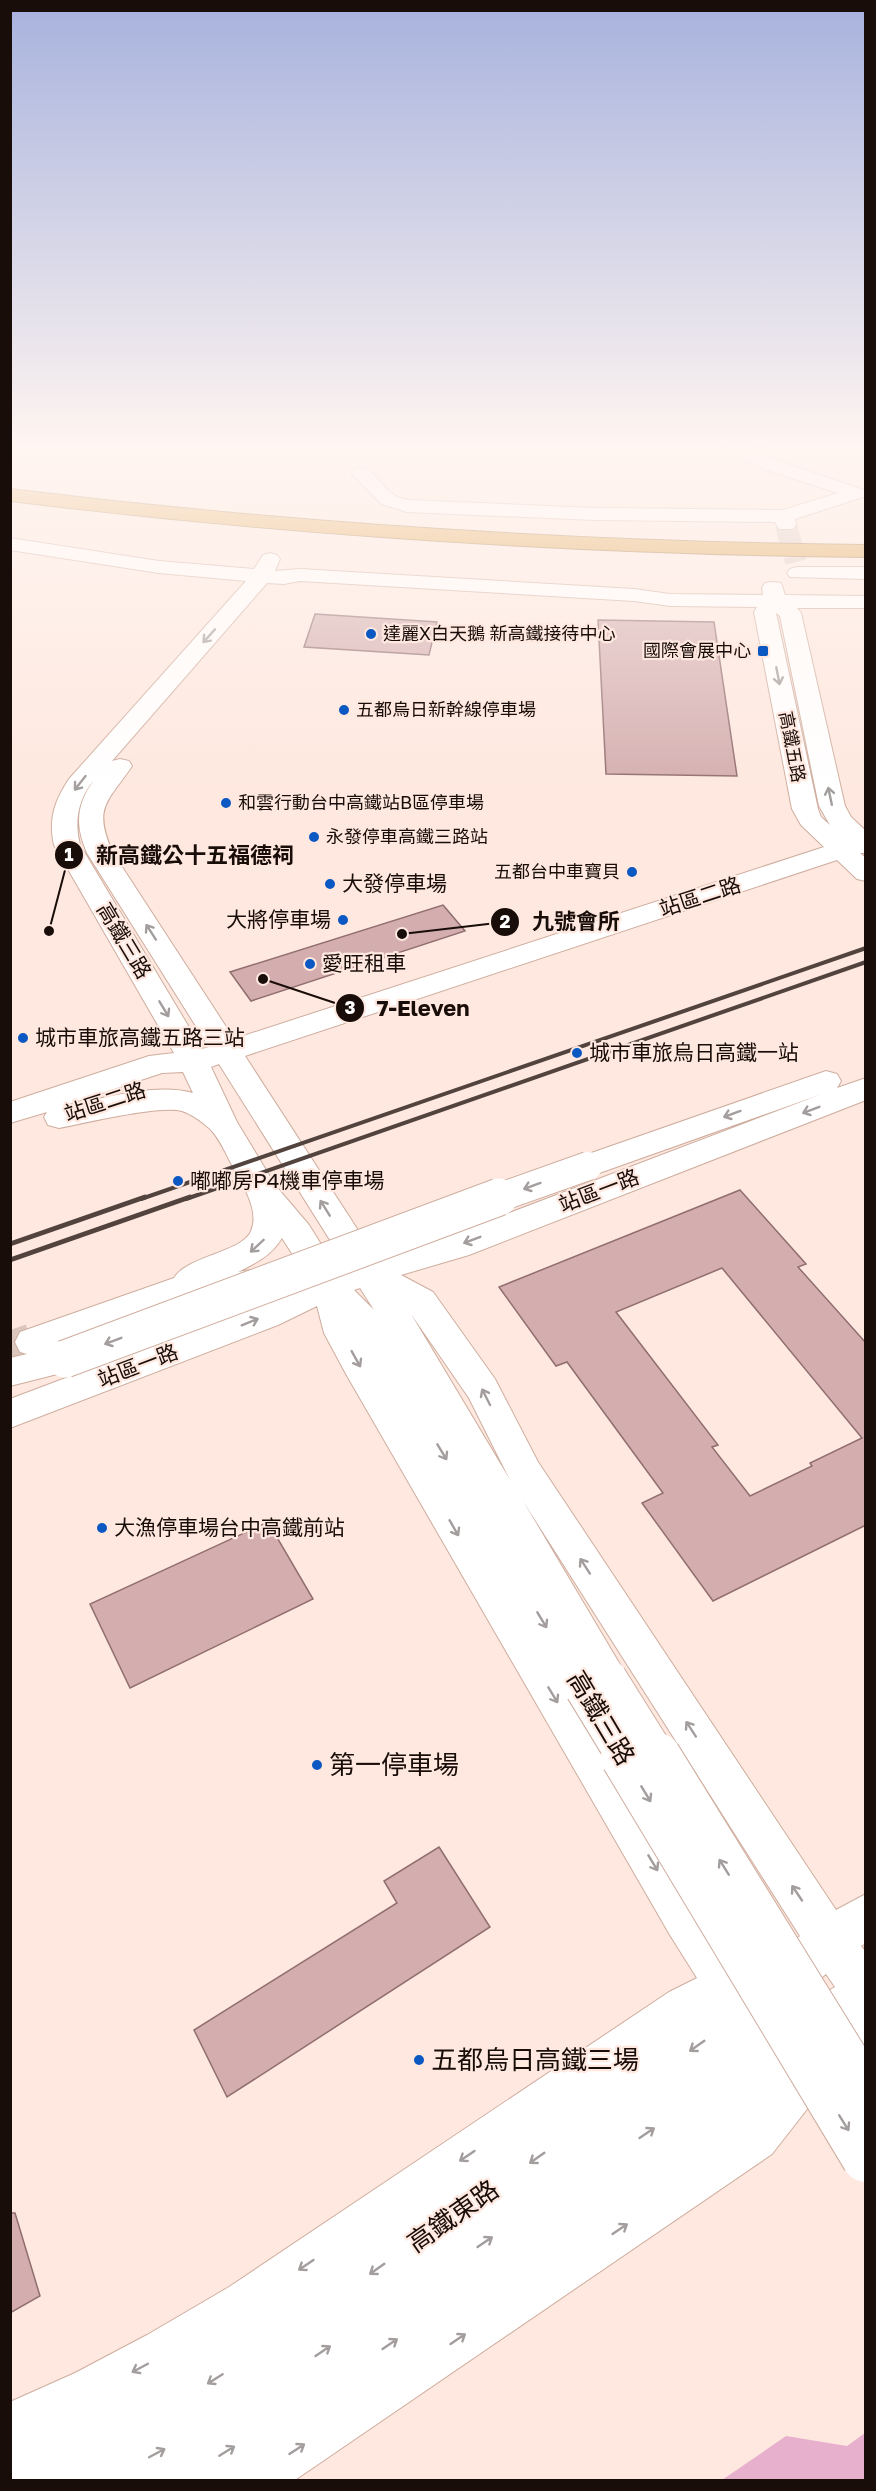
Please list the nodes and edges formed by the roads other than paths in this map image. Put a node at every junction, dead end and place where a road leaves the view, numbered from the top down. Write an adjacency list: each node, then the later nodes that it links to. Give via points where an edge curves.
1 (77, 562): 4 (street)
2 (128, 562): 4 (street)
3 (228, 562): 5 (street)
4 (159, 567): 5 (street)
5 (277, 568): 8 (street); 8 (street, via 296,585 553,600 635,604); 12 (street, 高鐵三路, one-way to 5, via 100,853 89,826 90,812 110,777); 13 (street, 高鐵三路, one-way to 13, via 78,784 64,813 67,845)
6 (866, 573): 8 (street, via 797,568)
7 (866, 587): 8 (street)
8 (774, 595): 9 (street); 10 (street, 高鐵五路, via 765,612 805,809 810,820)
9 (866, 602)
10 (856, 846): 11 (street, 高鐵五路); 12 (street, 站區二路)
11 (866, 873)
12 (227, 1052): 13 (street, 站區二路); 21 (street, 高鐵三路, one-way to 12)
13 (194, 1062): 16 (street, 站區二路, via 160,1063); 17 (street, 站區二路, via 170,1080); 18 (street, 高鐵三路)
14 (866, 1071): 27 (street, one-way to 27, bridge, via 846,1073 429,1222 65,1359)
15 (866, 1089): 21 (street, 站區一路, one-way to 21, via 457,1246)
16 (10, 1113)
17 (59, 1117): 18 (street, via 161,1098 191,1102); 19 (street, 站區二路)
18 (222, 1122): 20 (street, 高鐵三路)
19 (10, 1133)
20 (264, 1192): 22 (street, 高鐵三路); 23 (street, one-way to 23, via 271,1221 261,1245)
21 (369, 1274): 22 (street, 站區一路); 29 (street, 高鐵三路); 31 (street, 高鐵三路, one-way to 21, via 525,1473 482,1389 421,1301)
22 (329, 1285): 23 (street, 站區一路, via 246,1283); 26 (street, 站區一路, one-way to 22, via 266,1316); 29 (street, 高鐵三路, one-way to 29, via 365,1323); 33 (street, 高鐵三路, one-way to 33, via 341,1333 358,1364)
23 (173, 1291): 24 (street, 站區一路)
24 (104, 1316): 25 (street, 站區一路); 26 (street, via 138,1314 158,1326 157,1347 149,1358)
25 (32, 1342)
26 (132, 1368): 28 (street, 站區一路)
27 (10, 1372)
28 (10, 1414)
29 (596, 1684): 36 (street, 高鐵三路, one-way to 29, bridge); 37 (street, 高鐵三路, one-way to 37, bridge)
30 (866, 1916): 31 (street, 高鐵東路)
31 (830, 1941): 32 (street, 高鐵三路); 33 (street, 高鐵東路)
32 (866, 1994): 35 (street, 高鐵東路)
33 (735, 1998): 35 (street, 高鐵三路); 38 (street, one-way to 38, via 685,2008 247,2305 94,2392); 39 (street, 高鐵東路, one-way to 39, via 706,2040 264,2348 106,2441)
34 (866, 2044): 35 (street)
35 (782, 2070): 40 (street, 高鐵東路, one-way to 35, via 195,2433); 41 (street, one-way to 35, via 291,2411 737,2110); 42 (street, one-way to 35, via 755,2137)
36 (866, 2095)
37 (866, 2158)
38 (10, 2430)
39 (17, 2481)
40 (106, 2481)
41 (177, 2481)
42 (248, 2481)

